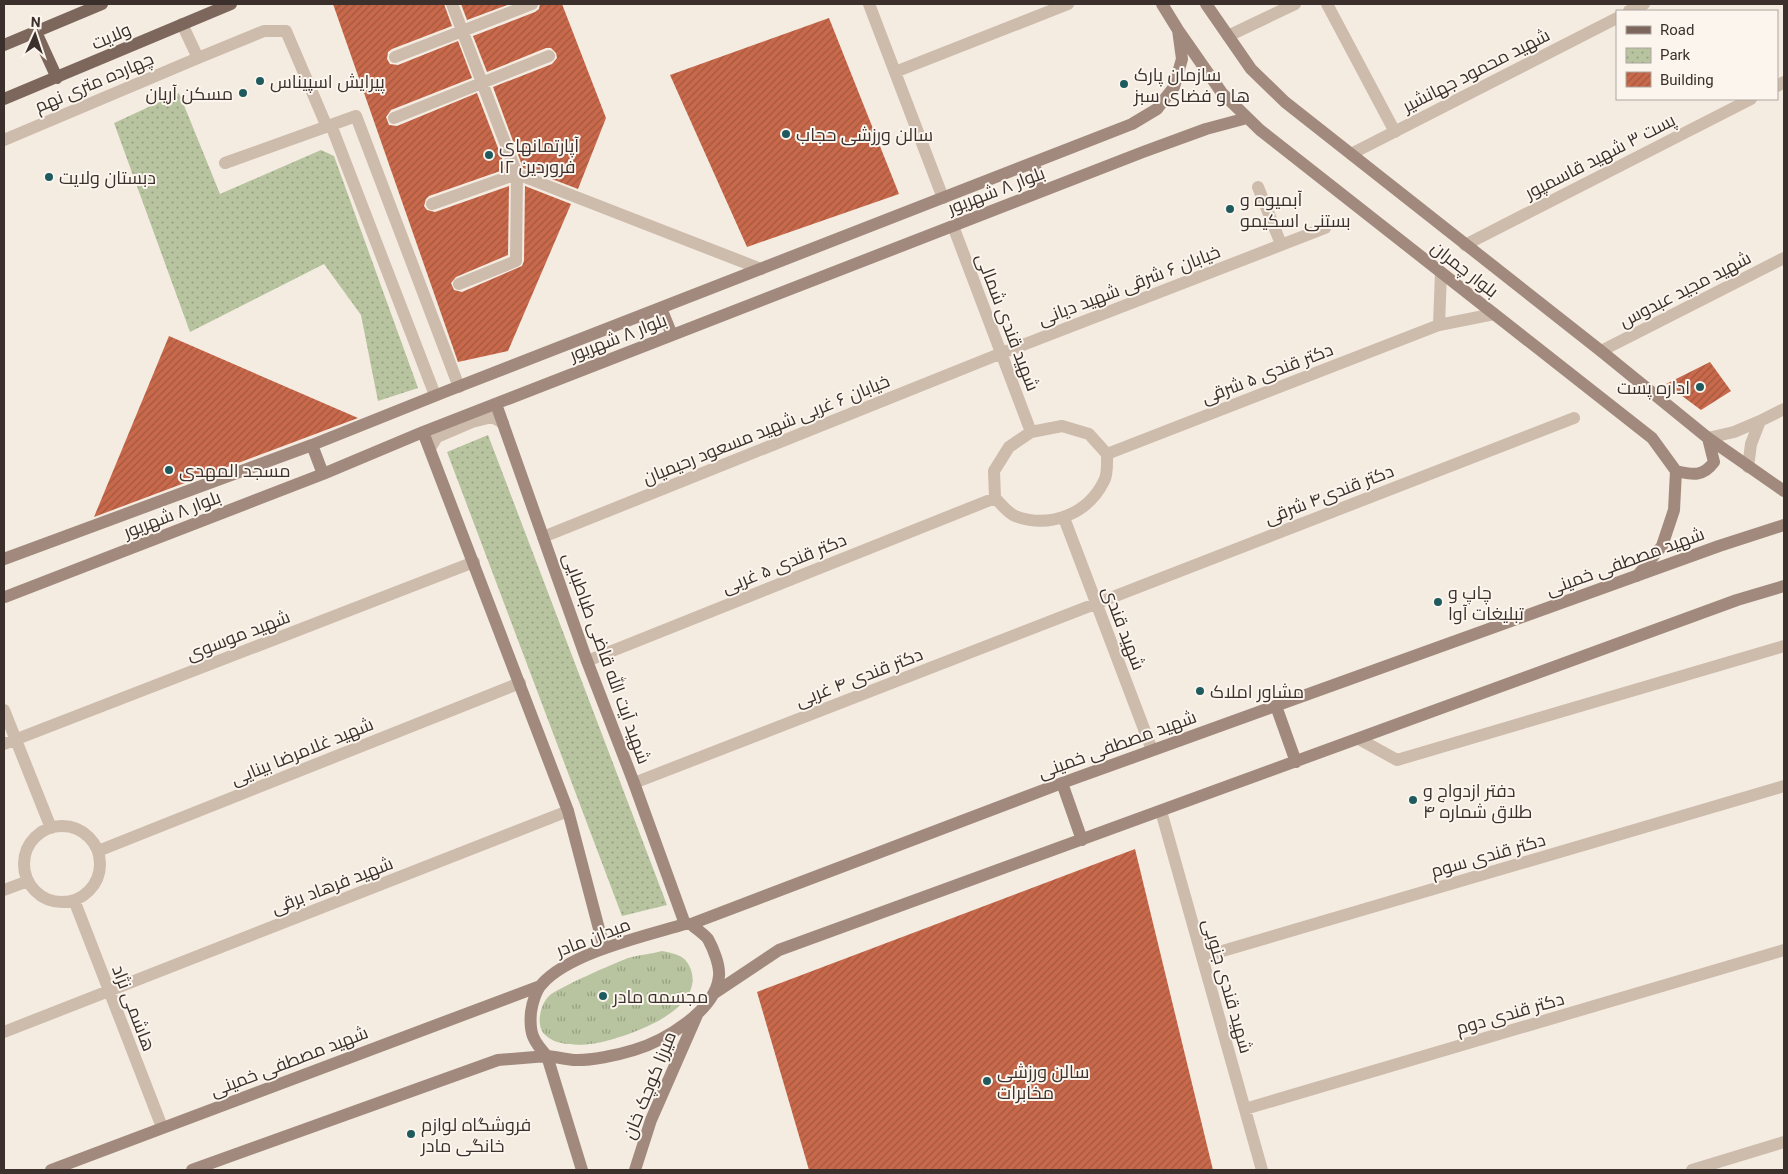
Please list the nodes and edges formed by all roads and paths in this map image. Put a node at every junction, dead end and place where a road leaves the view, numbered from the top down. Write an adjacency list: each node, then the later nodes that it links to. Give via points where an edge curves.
1 (102, 4): 17 (main road, ولایت)
2 (231, 4): 14 (main road, ولایت)
3 (452, 4): 16 (street)
4 (532, 4): 16 (street)
5 (869, 4): 23 (street)
6 (1068, 4): 23 (street)
7 (1162, 4): 15 (main road, بلوار چمران)
8 (1206, 4): 18 (main road, بلوار چمران)
9 (1295, 4): 18 (street)
10 (1326, 4): 31 (street)
11 (1644, 4): 12 (street)
12 (1631, 10)
13 (1616, 19): 31 (street, شهید محمود جهانشیر)
14 (182, 24): 21 (street); 24 (main road, ولایت)
15 (1178, 30): 29 (main road, بلوار چمران, via 1222,93); 35 (main road, بلوار ۸ شهریور, via 1182,59 1174,86 1157,110 1132,124)
16 (463, 31): 22 (street); 25 (street)
17 (36, 32): 19 (main road, ولایت); 24 (main road)
18 (1228, 36): 33 (main road, بلوار چمران, via 1251,69 1284,102)
19 (4, 45)
20 (549, 56): 25 (street)
21 (198, 58): 30 (street, چهارده متری نهم, via 264,31 286,31); 32 (street, چهارده متری نهم)
22 (395, 58)
23 (895, 72): 39 (street)
24 (57, 78): 26 (main road, ولایت)
25 (482, 83): 28 (street); 36 (street)
26 (4, 99)
27 (1749, 100): 44 (street, پست ۳ شهید قاسمپور)
28 (394, 118)
29 (1248, 118): 38 (main road, بلوار ۸ شهریور, via 1197,132); 47 (main road, بلوار چمران)
30 (329, 126): 34 (street); 55 (street, via 356,116); 56 (street)
31 (1395, 132): 33 (street, شهید محمود جهانشیر)
32 (4, 140)
33 (1351, 154): 44 (main road, بلوار چمران)
34 (225, 163)
35 (1033, 163): 38 (main road); 39 (main road, بلوار ۸ شهریور)
36 (517, 174): 40 (street); 46 (street); 48 (street, via 516,261)
37 (1258, 187): 43 (street)
38 (1044, 190): 41 (main road, بلوار ۸ شهریور)
39 (943, 198): 46 (main road, بلوار ۸ شهریور)
40 (432, 204)
41 (953, 226): 52 (main road, بلوار ۸ شهریور); 54 (street, شهید قندی شمالی)
42 (1325, 228): 43 (street, خیابان ۶ شرقی شهید دیانی)
43 (1281, 244): 54 (street, خیابان ۶ شرقی شهید دیانی)
44 (1465, 244): 53 (main road, بلوار چمران)
45 (1784, 258): 53 (street, شهید مجید عبدوس)
46 (761, 269): 49 (main road, بلوار ۸ شهریور)
47 (1441, 272): 50 (main road, بلوار چمران); 51 (street)
48 (458, 284)
49 (661, 308): 52 (main road); 55 (main road, بلوار ۸ شهریور)
50 (1494, 314): 51 (street, دکتر قندی ۵ شرقی); 69 (main road, بلوار چمران, via 1652,438)
51 (1439, 325): 67 (street, دکتر قندی ۵ شرقی)
52 (672, 335): 57 (main road, بلوار ۸ شهریور)
53 (1601, 351): 64 (main road, بلوار چمران)
54 (1002, 353): 63 (street, شهید قندی شمالی); 75 (street, خیابان ۶ غربی شهید مسعود رحیمیان)
55 (458, 386): 56 (main road, بلوار ۸ شهریور)
56 (436, 396): 65 (main road, بلوار ۸ شهریور)
57 (496, 404): 61 (main road, شهید آیت الله قاضی طباطبایی); 62 (main road, بلوار ۸ شهریور)
58 (1784, 409): 60 (street)
59 (1574, 418): 81 (street, دکتر قندی۴ شرقی)
60 (1760, 421): 64 (street); 68 (street, via 1751,444)
61 (502, 422): 66 (street, via 492,417 472,422 437,437); 75 (main road, شهید آیت الله قاضی طباطبایی)
62 (424, 432): 66 (main road); 70 (main road, بلوار ۸ شهریور)
63 (1031, 432): 67 (street, via 1062,426 1089,434); 72 (street, via 1009,447 994,471)
64 (1708, 438): 68 (main road, بلوار چمران); 69 (main road, via 1714,462 1707,471 1691,475)
65 (312, 445): 70 (main road); 76 (main road, بلوار ۸ شهریور)
66 (430, 448): 77 (main road)
67 (1107, 454): 73 (street, via 1105,480 1095,495 1090,502)
68 (1748, 467): 71 (main road, بلوار چمران)
69 (1676, 471): 78 (main road, via 1674,510 1662,546)
70 (323, 474): 80 (main road, بلوار ۸ شهریور)
71 (1784, 490)
72 (994, 498): 73 (street, via 1014,515 1040,521); 83 (street, دکتر قندی ۵ غربی)
73 (1064, 518): 81 (street, شهید قندی)
74 (1784, 525): 78 (main road, شهید مصطفی خمینی)
75 (543, 537): 83 (main road, شهید آیت الله قاضی طباطبایی)
76 (4, 560)
77 (474, 562): 84 (main road); 88 (street, شهید موسوی)
78 (1637, 576): 85 (main road, شهید مصطفی خمینی)
79 (1784, 586): 87 (main road, via 1737,600)
80 (4, 597)
81 (1096, 604): 89 (street, شهید قندی); 92 (street, دکتر قندی ۴ غربی)
82 (1784, 646): 87 (street, via 1397,760)
83 (587, 661): 92 (main road, شهید آیت الله قاضی طباطبایی)
84 (520, 683): 94 (main road); 98 (street, شهید غلامرضا بینایی)
85 (1276, 706): 89 (main road, شهید مصطفی خمینی); 90 (main road)
86 (4, 710): 88 (street)
87 (1359, 739): 90 (main road)
88 (9, 742): 96 (street)
89 (1152, 750): 91 (main road, شهید مصطفی خمینی)
90 (1296, 762): 95 (main road)
91 (1062, 782): 97 (main road); 102 (main road, شهید مصطفی خمینی)
92 (634, 783): 102 (main road, شهید آیت الله قاضی طباطبایی)
93 (1784, 786): 105 (street, دکتر قندی سوم)
94 (568, 811): 103 (main road); 107 (street, شهید فرهاد برقی)
95 (1160, 811): 97 (main road); 105 (street, شهید قندی جنوبی)
96 (51, 828): 98 (street, via 60,826 83,833); 99 (street, via 30,844 24,866)
97 (1082, 840): 108 (main road, via 779,950)
98 (98, 851): 101 (street, via 100,868 94,885)
99 (28, 881): 100 (street); 101 (street, via 32,888 52,901)
100 (4, 890)
101 (74, 900): 107 (street, هاشمی نژاد)
102 (688, 924): 103 (main road, میدان مادر); 108 (main road, via 707,938 716,958 719,976)
103 (604, 948): 106 (main road, میدان مادر, via 555,971)
104 (1784, 950): 112 (street, دکتر قندی دوم)
105 (1202, 957): 112 (street, شهید قندی جنوبی)
106 (540, 986): 111 (main road, میدان مادر, via 530,1026 535,1043); 113 (main road, شهید مصطفی خمینی)
107 (108, 991): 110 (street, شهید فرهاد برقی); 113 (street, هاشمی نژاد)
108 (713, 994): 109 (main road)
109 (698, 1014): 111 (main road, via 668,1035 634,1050 576,1060); 118 (main road, میرزا کوچک خان, via 651,1120)
110 (4, 1032)
111 (547, 1056): 116 (main road, via 498,1060); 117 (main road)
112 (1245, 1109): 119 (street, شهید قندی جنوبی)
113 (162, 1127): 115 (main road, شهید مصطفی خمینی)
114 (1784, 1142): 120 (street)
115 (51, 1170)
116 (192, 1170)
117 (582, 1170)
118 (635, 1170)
119 (1262, 1170)
120 (1692, 1170)

